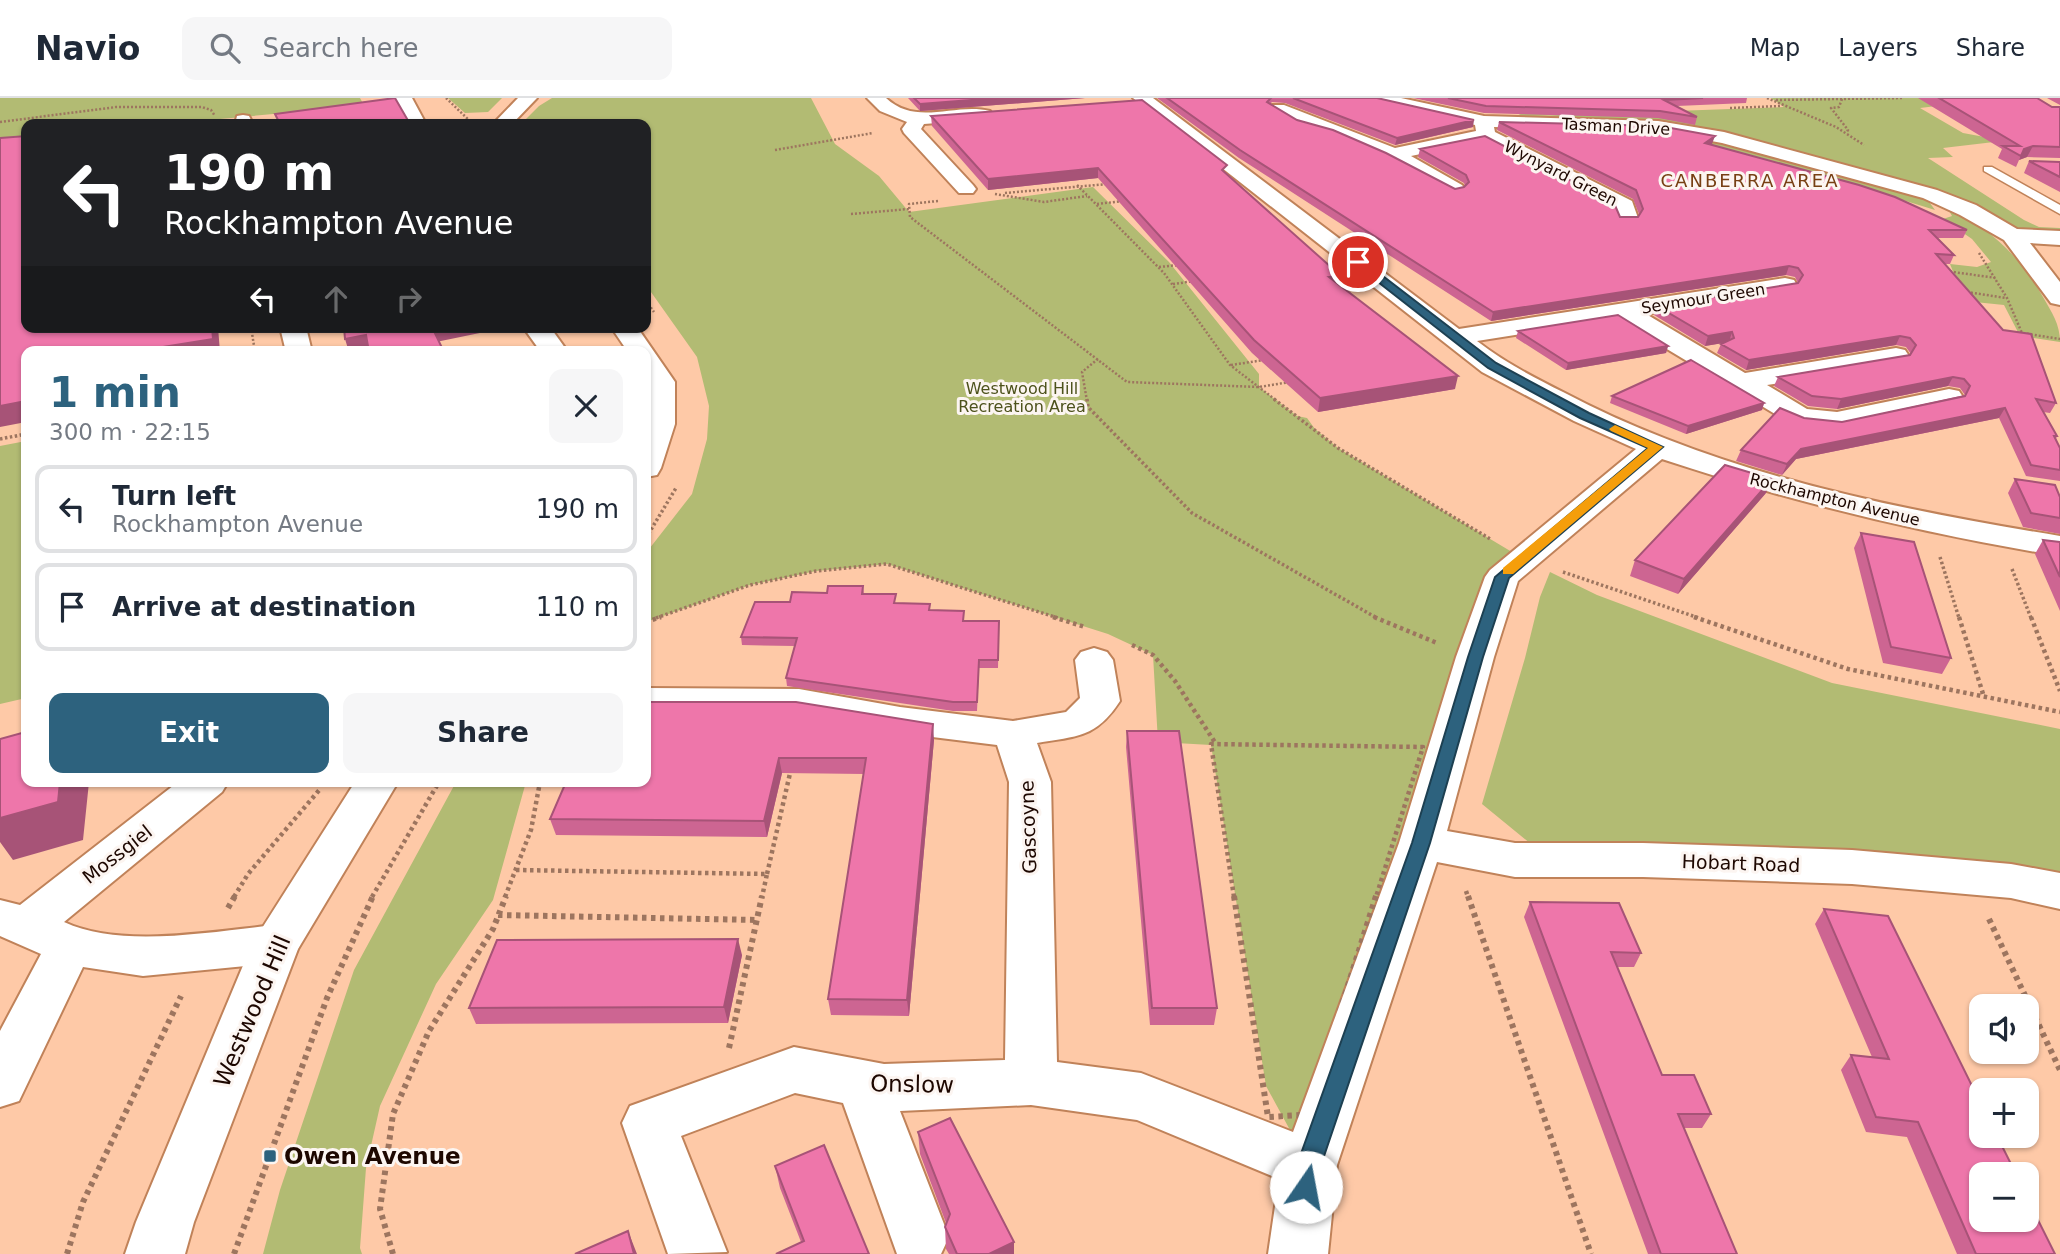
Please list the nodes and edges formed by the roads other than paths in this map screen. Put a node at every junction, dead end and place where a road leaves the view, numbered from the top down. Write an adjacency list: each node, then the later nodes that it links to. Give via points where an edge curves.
1 (403, 98): 9 (street)
2 (528, 98): 10 (street)
3 (876, 98): 11 (street, via 891,111)
4 (1377, 98): 13 (street, Tasman Drive)
5 (1144, 99): 6 (street); 26 (street, Rockhampton Avenue)
6 (1118, 103)
7 (1278, 109): 14 (street)
8 (1008, 113): 11 (street)
9 (414, 119)
10 (507, 119)
11 (919, 119): 17 (street, via 911,129)
12 (1378, 124): 14 (street)
13 (1485, 128): 15 (street, Wynyard Green); 20 (street, Wynyard Green, via 1624,206); 21 (street, Tasman Drive, via 1658,126 1724,138 1930,194)
14 (1340, 131): 15 (street)
15 (1393, 155): 18 (street)
16 (1988, 169): 19 (lane)
17 (967, 189)
18 (1455, 189)
19 (2060, 210)
20 (1627, 218)
21 (2012, 235): 22 (street); 24 (street, Tasman Drive)
22 (2060, 238)
23 (1785, 285): 25 (street, Seymour Green)
24 (2060, 298)
25 (1622, 311): 26 (street, Seymour Green); 29 (street, Seymour Green)
26 (1455, 337): 31 (street, Rockhampton Avenue, via 1492,366)
27 (1896, 356): 29 (street)
28 (651, 367): 32 (street, via 661,382 660,424)
29 (1738, 382): 30 (street, Seymour Green, via 1800,417 1837,421)
30 (1949, 397)
31 (1657, 447): 33 (street, Rockhampton Avenue, via 1765,483 1929,522); 39 (street, via 1502,577)
32 (651, 452)
33 (2060, 546)
34 (1095, 645): 36 (street, via 1100,701 1078,723)
35 (651, 701): 36 (street, via 799,702)
36 (1013, 734): 43 (street, Gascoyne, via 1030,782)
37 (201, 787): 41 (street, Mossgiel)
38 (374, 787): 42 (street, Westwood Hill)
39 (1421, 843): 40 (street, Hobart Road, via 1515,860 1852,867 2011,881); 46 (street)
40 (2060, 891)
41 (32, 930): 42 (street, via 144,957); 44 (street)
42 (276, 944): 49 (street, Westwood Hill)
43 (1031, 1082): 45 (street, Onslow, via 884,1088); 46 (street, Onslow, via 1141,1097)
44 (0, 1084)
45 (863, 1084): 47 (street); 48 (street, Onslow, via 794,1070 649,1123)
46 (1309, 1165): 50 (street)
47 (919, 1237)
48 (697, 1252)
49 (155, 1254)
50 (1298, 1254)

